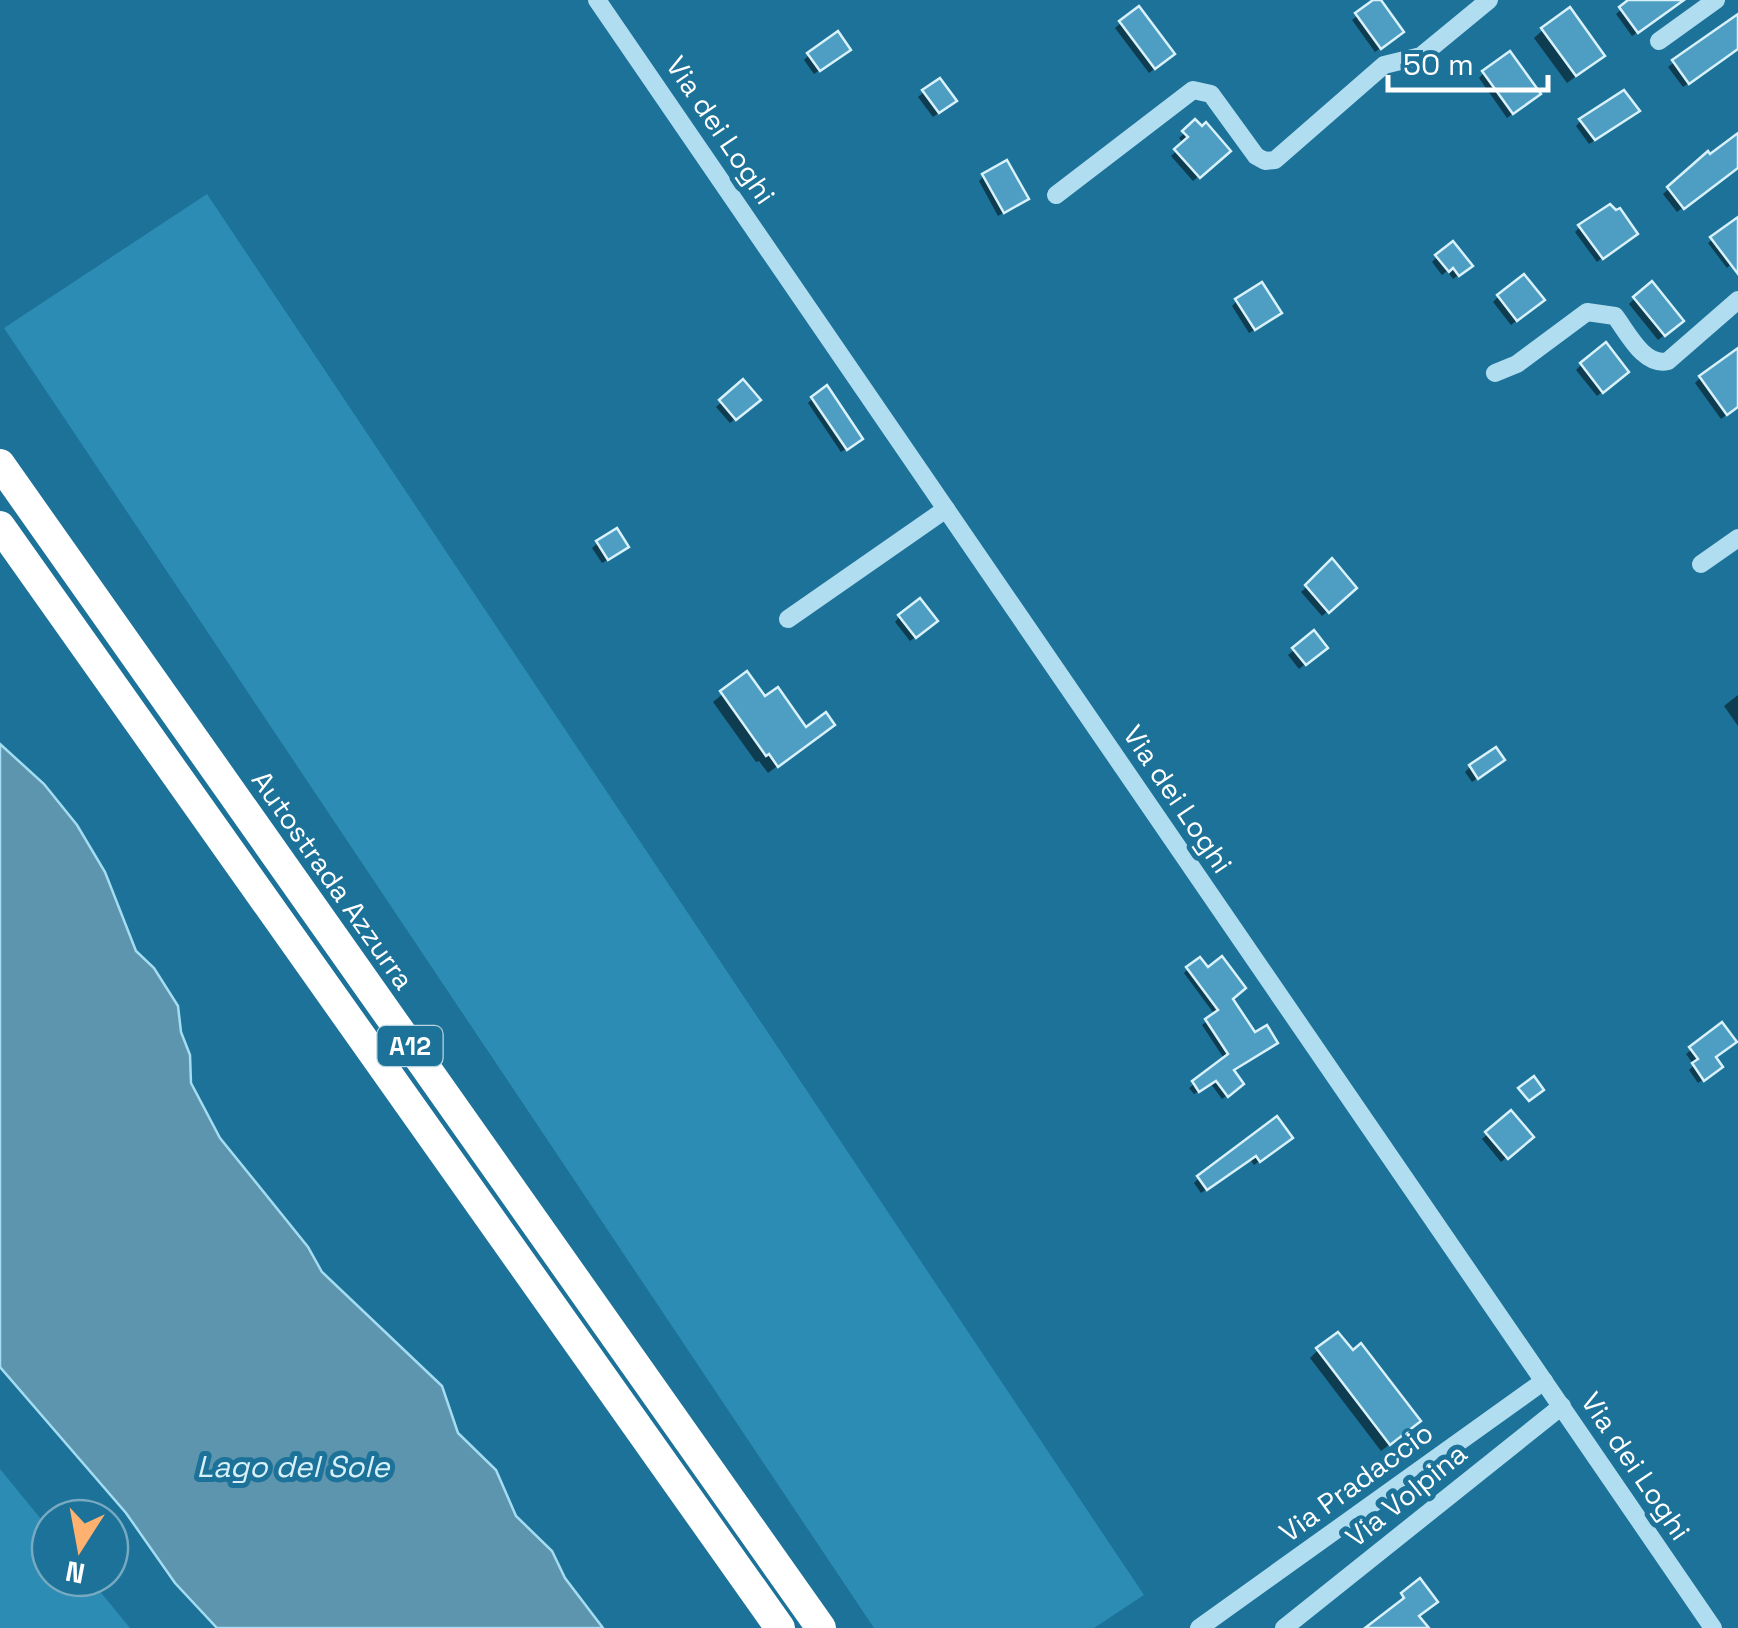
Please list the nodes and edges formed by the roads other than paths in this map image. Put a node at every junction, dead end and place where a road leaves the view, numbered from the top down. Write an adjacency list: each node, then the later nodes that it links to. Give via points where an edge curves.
1 (597, 0): 9 (street, Via dei Loghi)
2 (1490, 0): 5 (street, via 1421,56 1384,65 1274,160 1256,156 1215,98 1199,90)
3 (1716, 0): 4 (street)
4 (1659, 41)
5 (1056, 195)
6 (1738, 300): 7 (street, via 1668,361 1649,360 1615,316 1588,312 1518,364)
7 (1495, 373)
8 (0, 464): 17 (highway, Autostrada Azzurra / A12)
9 (946, 509): 13 (street); 14 (street, Via dei Loghi)
10 (0, 526): 16 (highway, A12)
11 (1738, 538): 12 (street)
12 (1701, 564)
13 (788, 619)
14 (1544, 1381): 15 (street, Via dei Loghi); 18 (street, Via Pradaccio)
15 (1562, 1406): 19 (street, Via Volpina); 20 (street, Via dei Loghi)
16 (780, 1628)
17 (820, 1628)
18 (1199, 1628)
19 (1284, 1628)
20 (1713, 1628)

